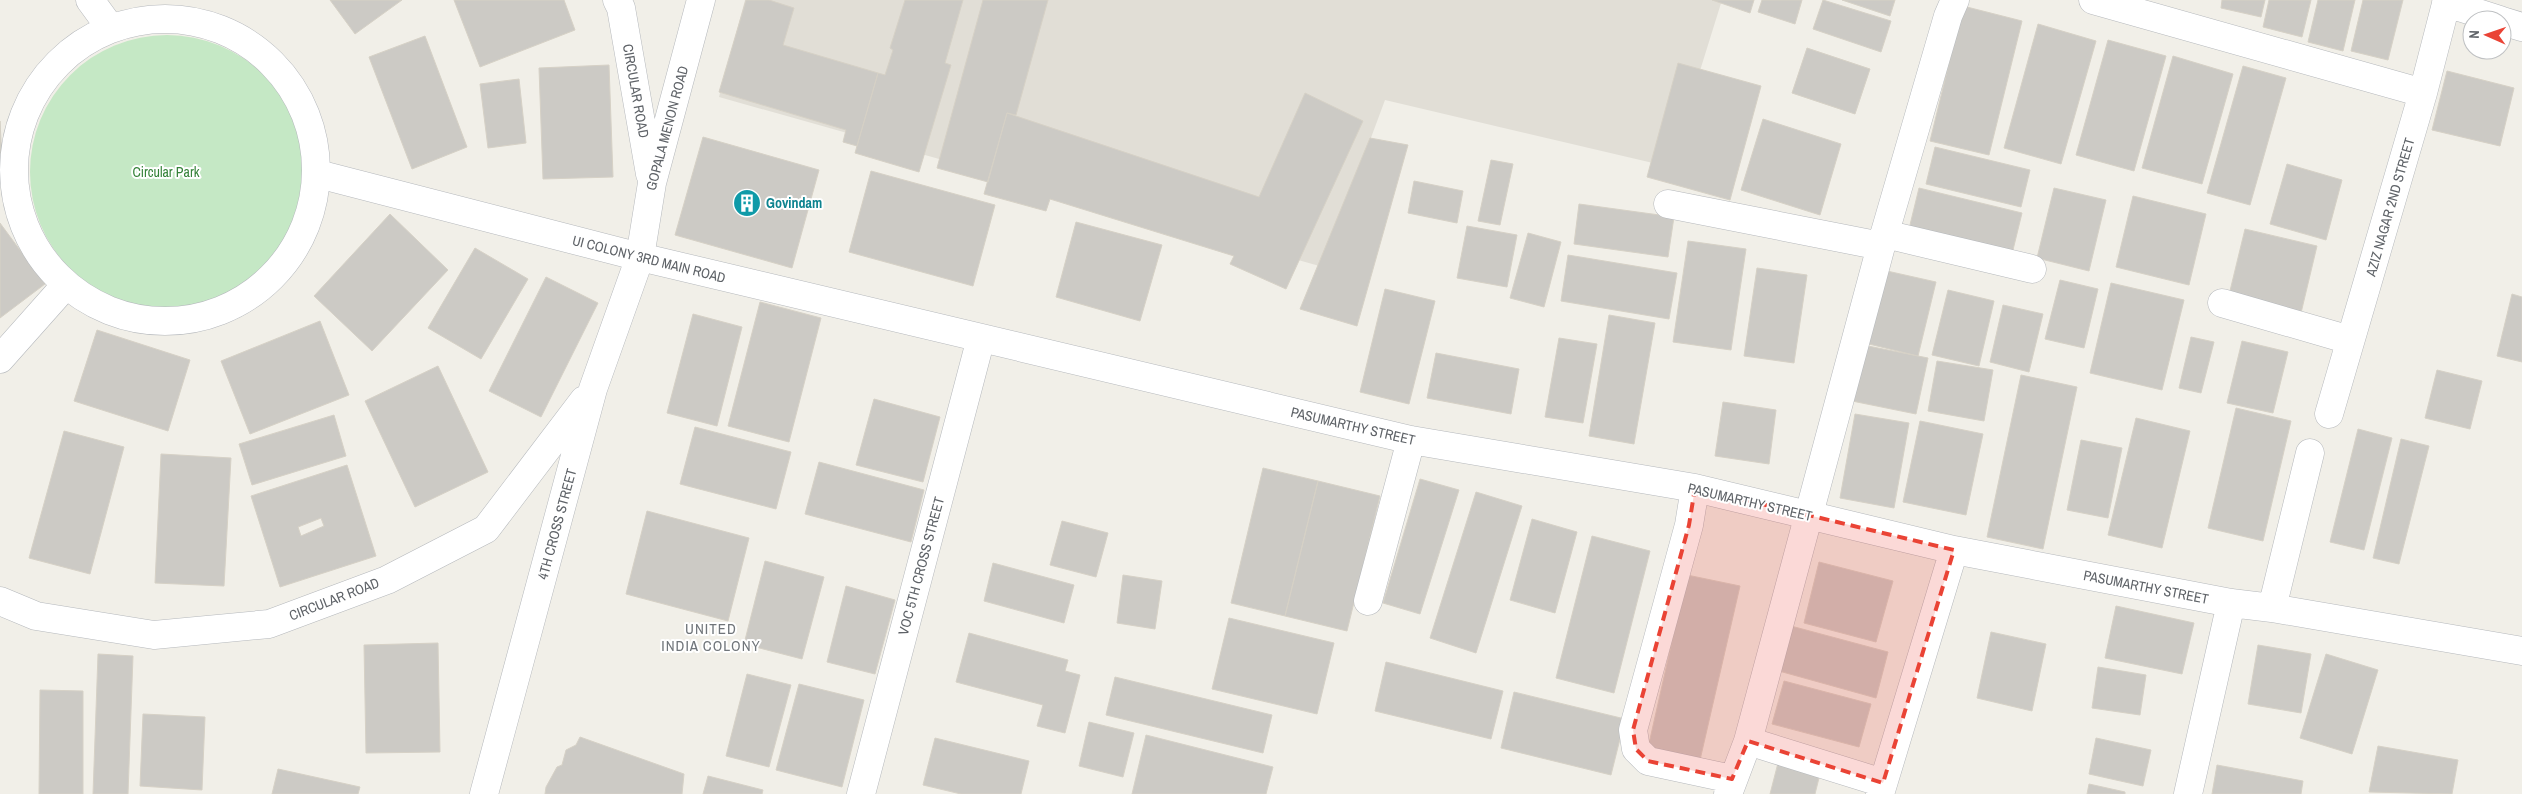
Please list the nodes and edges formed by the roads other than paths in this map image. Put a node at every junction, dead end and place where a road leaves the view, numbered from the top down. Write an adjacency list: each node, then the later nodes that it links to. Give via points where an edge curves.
1 (90, 0): 8 (street)
2 (617, 0): 11 (street, CIRCULAR ROAD)
3 (701, 0): 11 (street, GOPALA MENON ROAD)
4 (1955, 0): 13 (street)
5 (2093, 0): 9 (street)
6 (2447, 2): 7 (street); 9 (street, AZIZ NAGAR 2ND STREET)
7 (2471, 10)
8 (109, 26): 10 (street, via 166,16 236,33 296,89); 16 (street, via 45,73 17,130 20,221)
9 (2423, 93): 19 (street, AZIZ NAGAR 2ND STREET)
10 (318, 174): 14 (street, UI COLONY 3RD MAIN ROAD); 16 (street, via 306,231 256,294 191,322 120,318)
11 (652, 183): 14 (street, GOPALA MENON ROAD)
12 (1668, 204): 13 (street)
13 (1883, 240): 15 (street); 26 (street)
14 (640, 258): 18 (street, UI COLONY 3RD MAIN ROAD); 21 (street, 4TH CROSS STREET)
15 (2032, 269)
16 (64, 287): 20 (street)
17 (2222, 303): 19 (street)
18 (982, 338): 23 (street, PASUMARTHY STREET); 37 (street, VOC 5TH CROSS STREET)
19 (2350, 340): 22 (street, AZIZ NAGAR 2ND STREET)
20 (0, 359)
21 (593, 389): 28 (street, CIRCULAR ROAD, via 486,528 387,580 269,624 154,635 36,616); 36 (street, 4TH CROSS STREET)
22 (2329, 414)
23 (1411, 440): 25 (street, PASUMARTHY STREET); 29 (street)
24 (2310, 453): 31 (street)
25 (1695, 488): 26 (street, PASUMARTHY STREET); 34 (street, via 1689,525 1633,730 1636,749 1648,761)
26 (1808, 515): 27 (street, PASUMARTHY STREET); 33 (street)
27 (1954, 550): 30 (street, PASUMARTHY STREET); 35 (street)
28 (0, 601)
29 (1368, 602)
30 (2231, 603): 31 (street, PASUMARTHY STREET); 38 (street)
31 (2272, 608): 32 (street, PASUMARTHY STREET)
32 (2522, 651)
33 (1748, 741): 34 (street); 35 (street)
34 (1730, 787)
35 (1882, 788)
36 (484, 794)
37 (860, 794)
38 (2188, 794)

